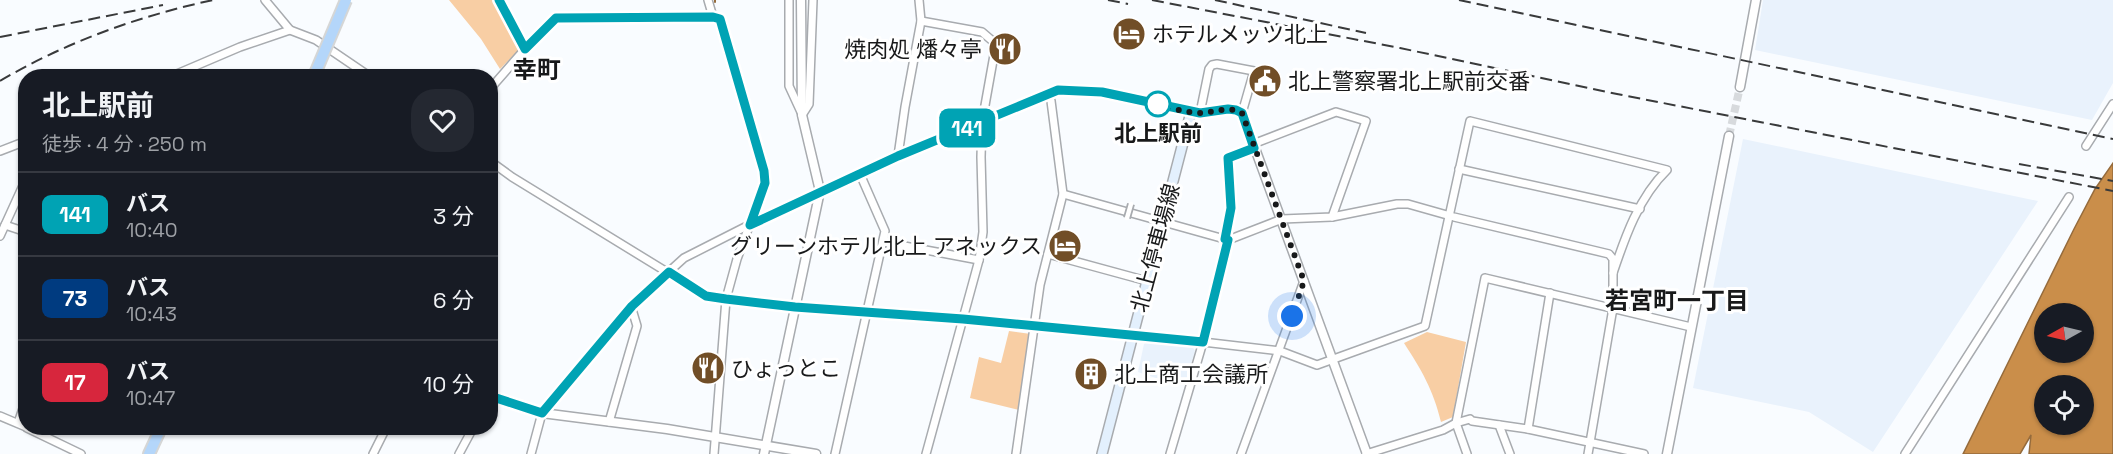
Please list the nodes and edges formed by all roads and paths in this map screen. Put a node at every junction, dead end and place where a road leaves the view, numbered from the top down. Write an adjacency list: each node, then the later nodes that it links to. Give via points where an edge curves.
1 (265, 0): 12 (street)
2 (346, 0): 15 (highway, bridge)
3 (499, 0): 13 (street)
4 (708, 0): 10 (street)
5 (789, 0): 23 (street, via 789,86)
6 (801, 0): 23 (street)
7 (813, 0): 23 (street, via 809,104)
8 (919, 0): 11 (street)
9 (1756, 0): 18 (street)
10 (713, 17): 13 (street, via 556,18); 46 (street, via 720,19 764,171 765,183)
11 (921, 21): 24 (street, via 982,32 996,44); 30 (street)
12 (290, 30): 14 (street); 16 (street, via 316,40)
13 (525, 49): 17 (street)
14 (188, 69)
15 (317, 69)
16 (359, 69)
17 (498, 80)
18 (1740, 87)
19 (1048, 94): 21 (street, via 1058,90 1102,92); 24 (street); 35 (street)
20 (2113, 104): 28 (street)
21 (1195, 112): 22 (street, via 1228,109); 22 (street, via 1209,69 1217,64 1254,71); 44 (main road, 北上停車場線)
22 (1242, 113): 27 (street)
23 (802, 115): 34 (street)
24 (982, 122): 30 (street); 52 (street)
25 (1729, 136): 65 (street)
26 (18, 144): 29 (street)
27 (1254, 146): 41 (street, via 1336,112 1366,121); 43 (street); 49 (street, via 1228,158 1231,208)
28 (2086, 146)
29 (0, 151)
30 (898, 156): 33 (street)
31 (498, 167): 53 (street)
32 (1459, 169): 39 (street); 39 (street, via 1470,121 1666,170 1653,184); 40 (street)
33 (860, 174): 34 (street); 50 (street, via 885,231)
34 (820, 191): 46 (street); 60 (street)
35 (1063, 194): 44 (street); 51 (street)
36 (18, 197): 45 (street)
37 (2069, 197): 104 (street)
38 (1131, 204): 42 (street, bridge)
39 (1640, 209): 54 (street)
40 (1449, 216): 41 (street, via 1397,204); 54 (street, via 1609,254); 69 (street, via 1425,326)
41 (1332, 217): 43 (street)
42 (1127, 218)
43 (1281, 219): 49 (street); 56 (street)
44 (1162, 221): 49 (street); 55 (main road, 北上停車場線)
45 (5, 225): 47 (street); 48 (street)
46 (750, 225): 53 (street, via 684,258); 58 (street)
47 (18, 229)
48 (0, 236)
49 (1227, 239): 67 (street)
50 (883, 242): 52 (street); 62 (street)
51 (1048, 254): 55 (street); 64 (street)
52 (980, 260): 63 (street)
53 (669, 272): 58 (street, via 706,296); 59 (street)
54 (1613, 273): 61 (street)
55 (1147, 281): 66 (main road, 北上停車場線)
56 (1304, 281): 68 (street); 69 (street)
57 (1550, 293): 61 (street); 75 (street, via 1485,278); 77 (street)
58 (726, 299): 60 (street); 82 (street)
59 (632, 306): 71 (street); 74 (street, via 637,326)
60 (795, 307): 62 (street); 84 (street)
61 (1613, 309): 65 (street); 83 (street)
62 (866, 313): 63 (street); 92 (street)
63 (963, 319): 64 (street); 93 (street)
64 (1035, 326): 66 (street); 94 (street)
65 (1691, 327): 103 (street)
66 (1133, 335): 67 (street); 95 (main road, 北上停車場線)
67 (1203, 342): 68 (street); 96 (street)
68 (1280, 351): 69 (street, via 1317,365); 97 (street)
69 (1333, 361): 98 (street)
70 (498, 399): 71 (street)
71 (542, 413): 74 (street); 89 (street)
72 (0, 416): 73 (street)
73 (18, 423)
74 (609, 423): 82 (street)
75 (1455, 423): 76 (street, via 1470,419); 98 (street); 99 (street)
76 (1498, 425): 77 (street); 100 (street)
77 (1528, 429): 83 (street)
78 (42, 435): 85 (street)
79 (158, 435): 86 (highway)
80 (382, 435): 87 (street)
81 (469, 435): 88 (street)
82 (715, 436): 84 (street); 90 (street)
83 (1590, 442): 101 (street); 102 (street)
84 (765, 450): 91 (street)
85 (81, 454)
86 (149, 454)
87 (373, 454)
88 (459, 454)
89 (531, 454)
90 (714, 454)
91 (816, 454)
92 (835, 454)
93 (926, 454)
94 (1016, 454)
95 (1102, 454)
96 (1170, 454)
97 (1241, 454)
98 (1366, 454)
99 (1467, 454)
100 (1510, 454)
101 (1588, 454)
102 (1644, 454)
103 (1667, 454)
104 (1905, 454)

